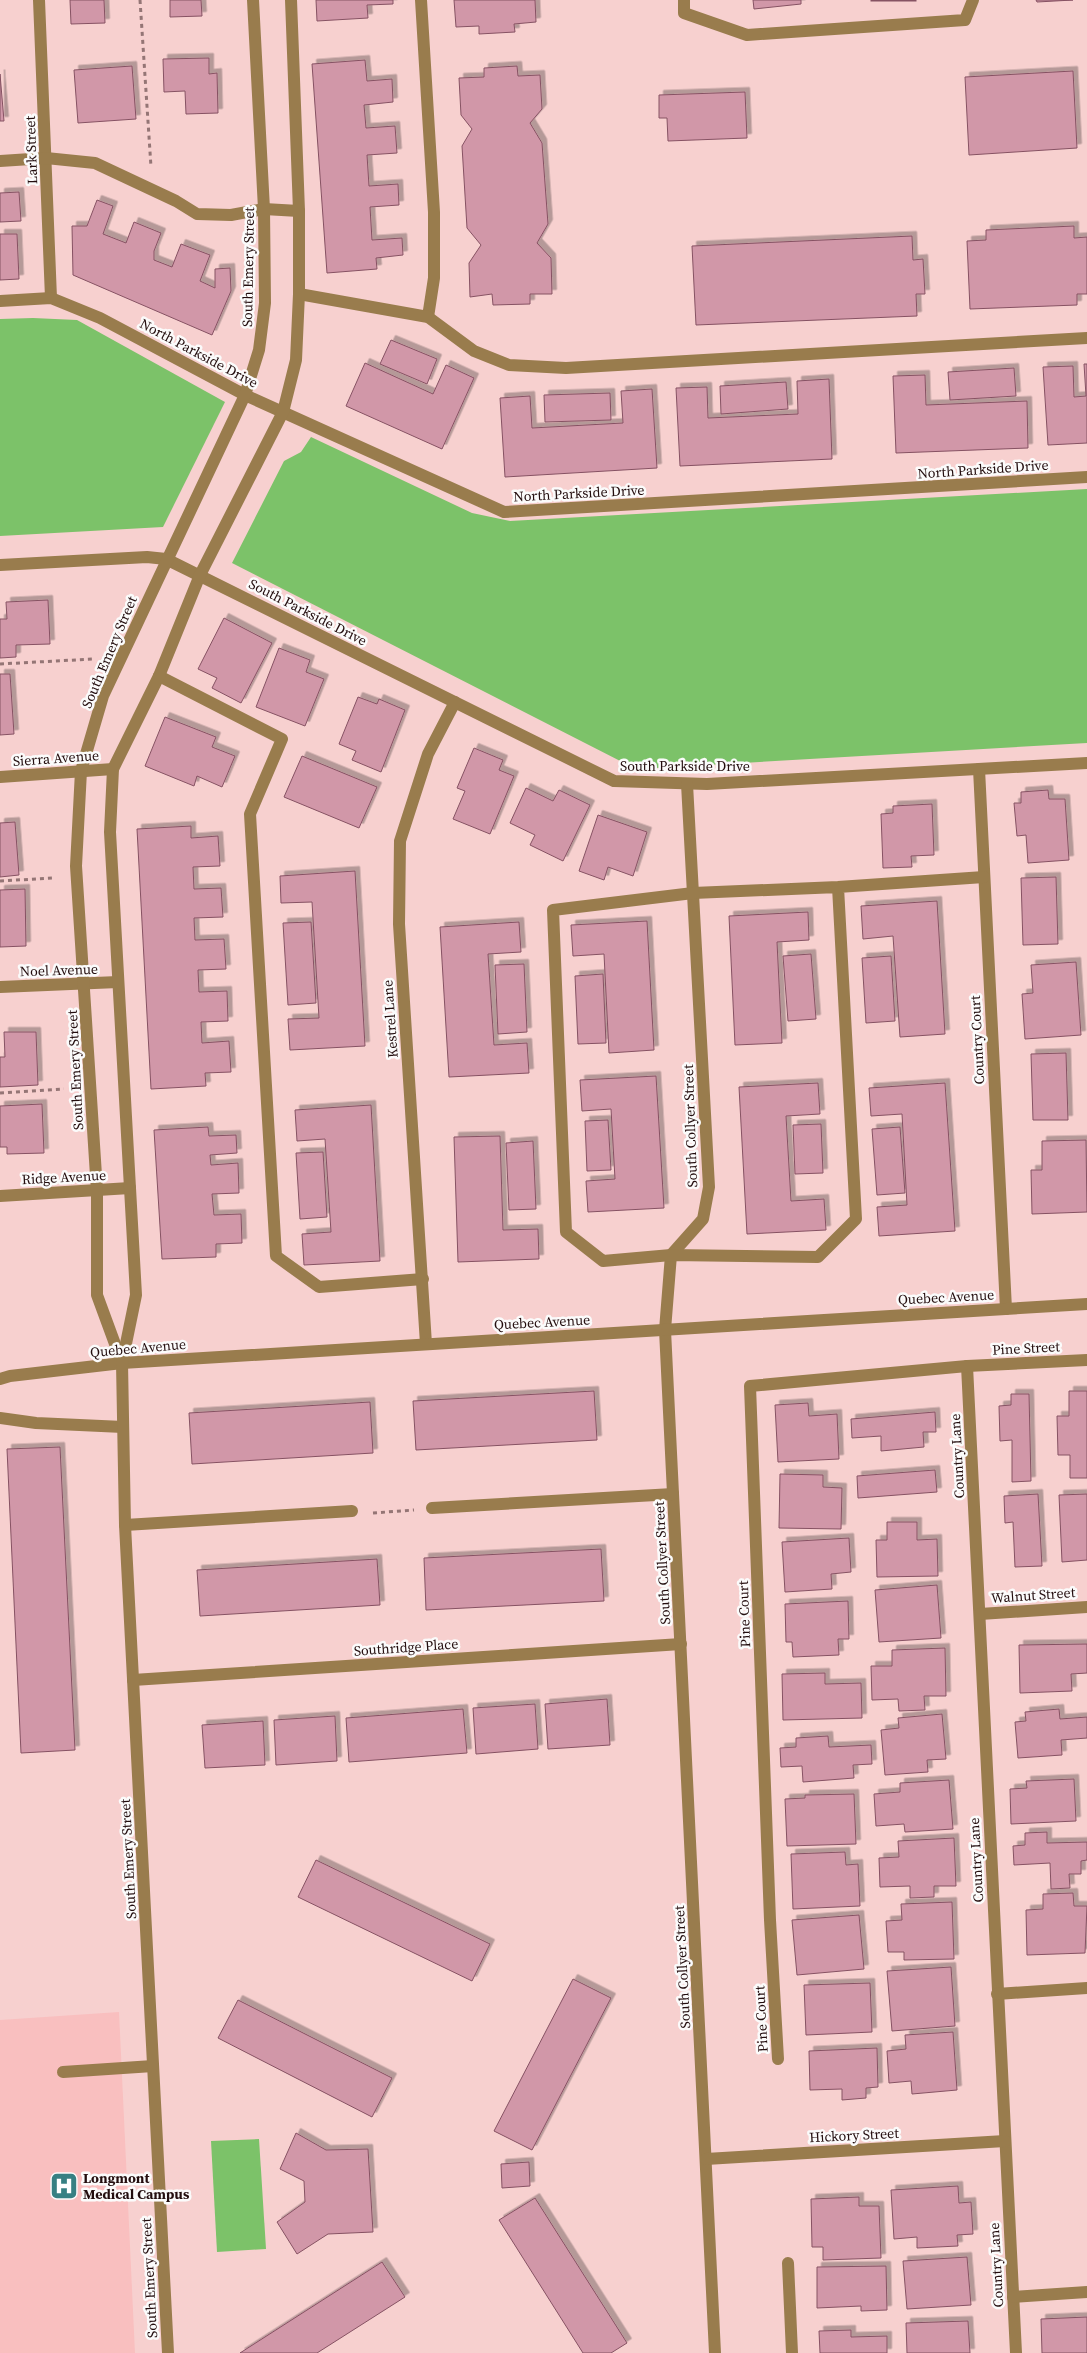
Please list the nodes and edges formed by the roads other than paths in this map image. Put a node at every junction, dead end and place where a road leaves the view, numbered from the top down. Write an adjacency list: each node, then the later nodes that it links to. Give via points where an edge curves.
1 (39, 0): 7 (street, Lark Street)
2 (253, 0): 9 (street, South Emery Street)
3 (291, 0): 10 (street, South Emery Street)
4 (422, 0): 14 (street, via 434,212 434,278)
5 (684, 0): 6 (street, via 684,13 747,35 965,20)
6 (973, 0)
7 (46, 158): 8 (street); 9 (street, via 95,163 197,214 231,215); 12 (street, Lark Street)
8 (0, 161)
9 (264, 209): 10 (street); 16 (street, South Emery Street, via 265,303 260,350)
10 (299, 211): 11 (street, South Emery Street)
11 (299, 294): 14 (street); 17 (street, South Emery Street, via 296,360)
12 (51, 298): 13 (street, North Parkside Drive); 16 (street, North Parkside Drive, via 100,318)
13 (0, 301)
14 (428, 317): 15 (street, via 474,351 509,365 566,368)
15 (1087, 338)
16 (245, 395): 17 (street, North Parkside Drive); 19 (street, South Emery Street)
17 (283, 412): 18 (street, North Parkside Drive, via 504,512); 21 (street, South Emery Street)
18 (1087, 477)
19 (166, 559): 20 (street, via 147,557); 21 (street, South Parkside Drive); 27 (street, South Emery Street, via 103,696)
20 (0, 564)
21 (205, 577): 22 (street, South Emery Street); 23 (street, South Parkside Drive)
22 (159, 676): 25 (street, South Emery Street); 40 (street, via 282,739 250,814 276,1256 319,1287)
23 (455, 702): 29 (street, South Parkside Drive, via 614,781); 40 (street, Kestrel Lane, via 428,754 400,841 399,924)
24 (1087, 763): 26 (street, South Parkside Drive)
25 (113, 769): 27 (street, Sierra Avenue); 33 (street, South Emery Street, via 110,832)
26 (979, 769): 29 (street, South Parkside Drive); 30 (street, Country Court)
27 (81, 771): 28 (street, Sierra Avenue); 34 (street, South Emery Street, via 76,866)
28 (0, 777)
29 (687, 784): 32 (street, South Collyer Street)
30 (984, 877): 31 (street); 42 (street, Country Court)
31 (838, 887): 32 (street); 39 (street, via 856,1219 818,1257)
32 (693, 893): 39 (street, South Collyer Street, via 709,1187 703,1219); 39 (street, via 553,910 566,1232 603,1261)
33 (118, 982): 34 (street, Noel Avenue); 36 (street, South Emery Street)
34 (85, 984): 35 (street, Noel Avenue); 37 (street, South Emery Street)
35 (0, 987)
36 (130, 1188): 37 (street, Ridge Avenue); 46 (street, South Emery Street, via 136,1294)
37 (97, 1191): 38 (street, Ridge Avenue); 46 (street, South Emery Street, via 98,1295)
38 (0, 1196)
39 (671, 1255): 43 (street, South Collyer Street)
40 (423, 1279): 44 (street, Kestrel Lane)
41 (1087, 1304): 42 (street, Quebec Avenue)
42 (1006, 1309): 43 (street, Quebec Avenue)
43 (665, 1330): 44 (street, Quebec Avenue); 51 (street, South Collyer Street)
44 (426, 1344): 46 (street, Quebec Avenue)
45 (1087, 1360): 47 (street, Pine Street)
46 (122, 1363): 48 (street, Quebec Avenue); 50 (street, South Emery Street)
47 (967, 1366): 56 (street, Country Lane); 61 (street, Pine Court, via 750,1386)
48 (0, 1379)
49 (0, 1418): 50 (street)
50 (124, 1427): 54 (street, South Emery Street)
51 (673, 1494): 52 (street); 57 (street, South Collyer Street)
52 (426, 1509)
53 (352, 1511): 54 (street)
54 (125, 1525): 58 (street, South Emery Street)
55 (1087, 1607): 56 (street, Walnut Street)
56 (980, 1614): 60 (street, Country Lane)
57 (681, 1644): 58 (street, Southridge Place); 65 (street, South Collyer Street)
58 (133, 1680): 62 (street, South Emery Street)
59 (1087, 1988): 60 (street)
60 (997, 1994): 64 (street, Country Lane)
61 (778, 2059)
62 (153, 2066): 63 (street); 69 (street, South Emery Street)
63 (63, 2072)
64 (1005, 2141): 65 (street, Hickory Street); 68 (street, Country Lane)
65 (706, 2159): 70 (street, South Collyer Street)
66 (788, 2263): 71 (street)
67 (1087, 2292): 68 (street)
68 (1013, 2297): 72 (street, Country Lane)
69 (168, 2353)
70 (715, 2353)
71 (792, 2353)
72 (1016, 2353)

